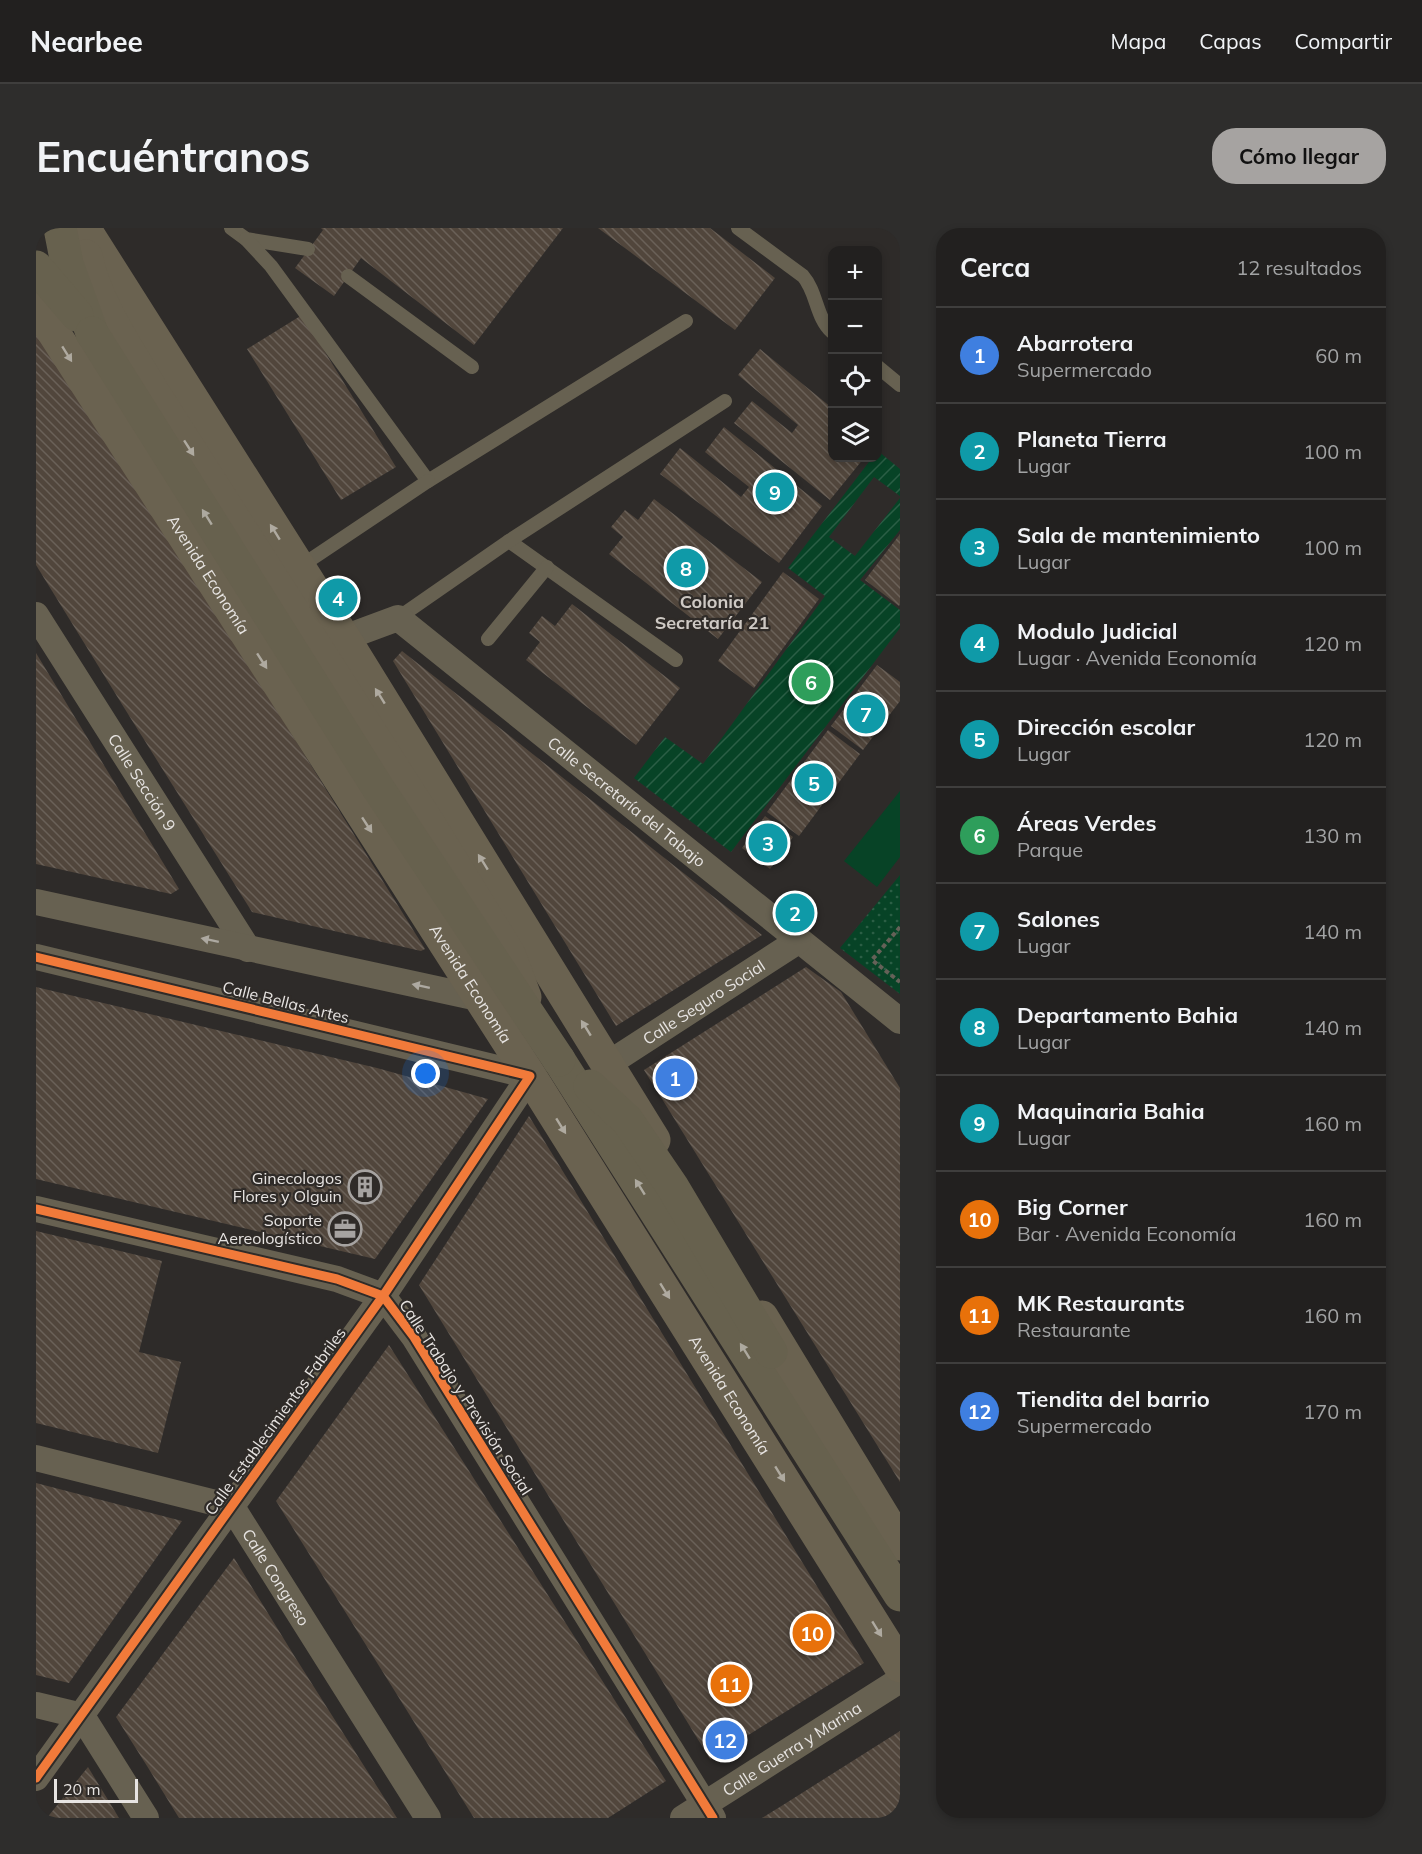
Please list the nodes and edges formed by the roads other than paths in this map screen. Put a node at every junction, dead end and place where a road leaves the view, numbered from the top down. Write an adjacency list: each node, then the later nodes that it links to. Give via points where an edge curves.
1 (60, 228): 12 (main road, via 67,264)
2 (83, 228): 19 (main road, one-way to 2); 34 (main road, one-way to 34, via 89,270 109,316 146,380 509,954 529,1005)
3 (231, 228): 5 (lane)
4 (738, 228): 11 (lane, via 803,276)
5 (246, 239): 6 (lane); 17 (lane, via 271,266)
6 (309, 249)
7 (36, 267): 12 (main road)
8 (348, 276): 13 (lane)
9 (36, 305): 30 (main road, Avenida Economía, one-way to 30)
10 (686, 321): 17 (lane)
11 (828, 327)
12 (92, 333): 32 (main road, one-way to 12, bridge, via 378,788)
13 (472, 367)
14 (882, 370): 15 (lane)
15 (900, 385)
16 (725, 401): 18 (lane)
17 (428, 481): 19 (lane)
18 (509, 541): 20 (lane); 22 (lane)
19 (298, 567): 23 (main road)
20 (546, 567): 24 (lane); 25 (lane)
21 (36, 615): 28 (street, Calle Sección 9)
22 (398, 618): 23 (street); 27 (street, Calle Secretaría del Tabajo)
23 (344, 638): 33 (main road, one-way to 23)
24 (488, 639)
25 (676, 660)
26 (36, 902): 28 (street, one-way to 26)
27 (798, 941): 31 (street, Calle Secretaría del Tabajo); 33 (street, Calle Seguro Social)
28 (248, 949): 30 (street, one-way to 28)
29 (36, 957): 34 (street, Calle Bellas Artes)
30 (478, 998): 34 (main road, Avenida Economía)
31 (898, 1022)
32 (559, 1060): 40 (main road, via 627,1120 672,1186); 41 (main road, one-way to 32)
33 (608, 1064): 39 (main road)
34 (530, 1076): 36 (street, Calle Establecimientos Fabriles); 42 (main road, Avenida Economía, one-way to 42)
35 (36, 1209): 36 (street, Calle Trabajo y Previsión Social, via 337,1279)
36 (383, 1296): 38 (street, Calle Establecimientos Fabriles); 47 (street, Calle Trabajo y Previsión Social, via 420,1347)
37 (36, 1458): 38 (street)
38 (232, 1507): 45 (street, Calle Establecimientos Fabriles); 49 (street, Calle Congreso)
39 (900, 1544)
40 (900, 1574)
41 (900, 1595)
42 (900, 1666)
43 (900, 1680): 47 (street, Calle Guerra y Marina)
44 (36, 1705): 45 (street)
45 (82, 1716): 46 (street, Calle Establecimientos Fabriles); 48 (street)
46 (36, 1778)
47 (709, 1811): 50 (street, Calle Guerra y Marina)
48 (146, 1818)
49 (428, 1818)
50 (683, 1818)

